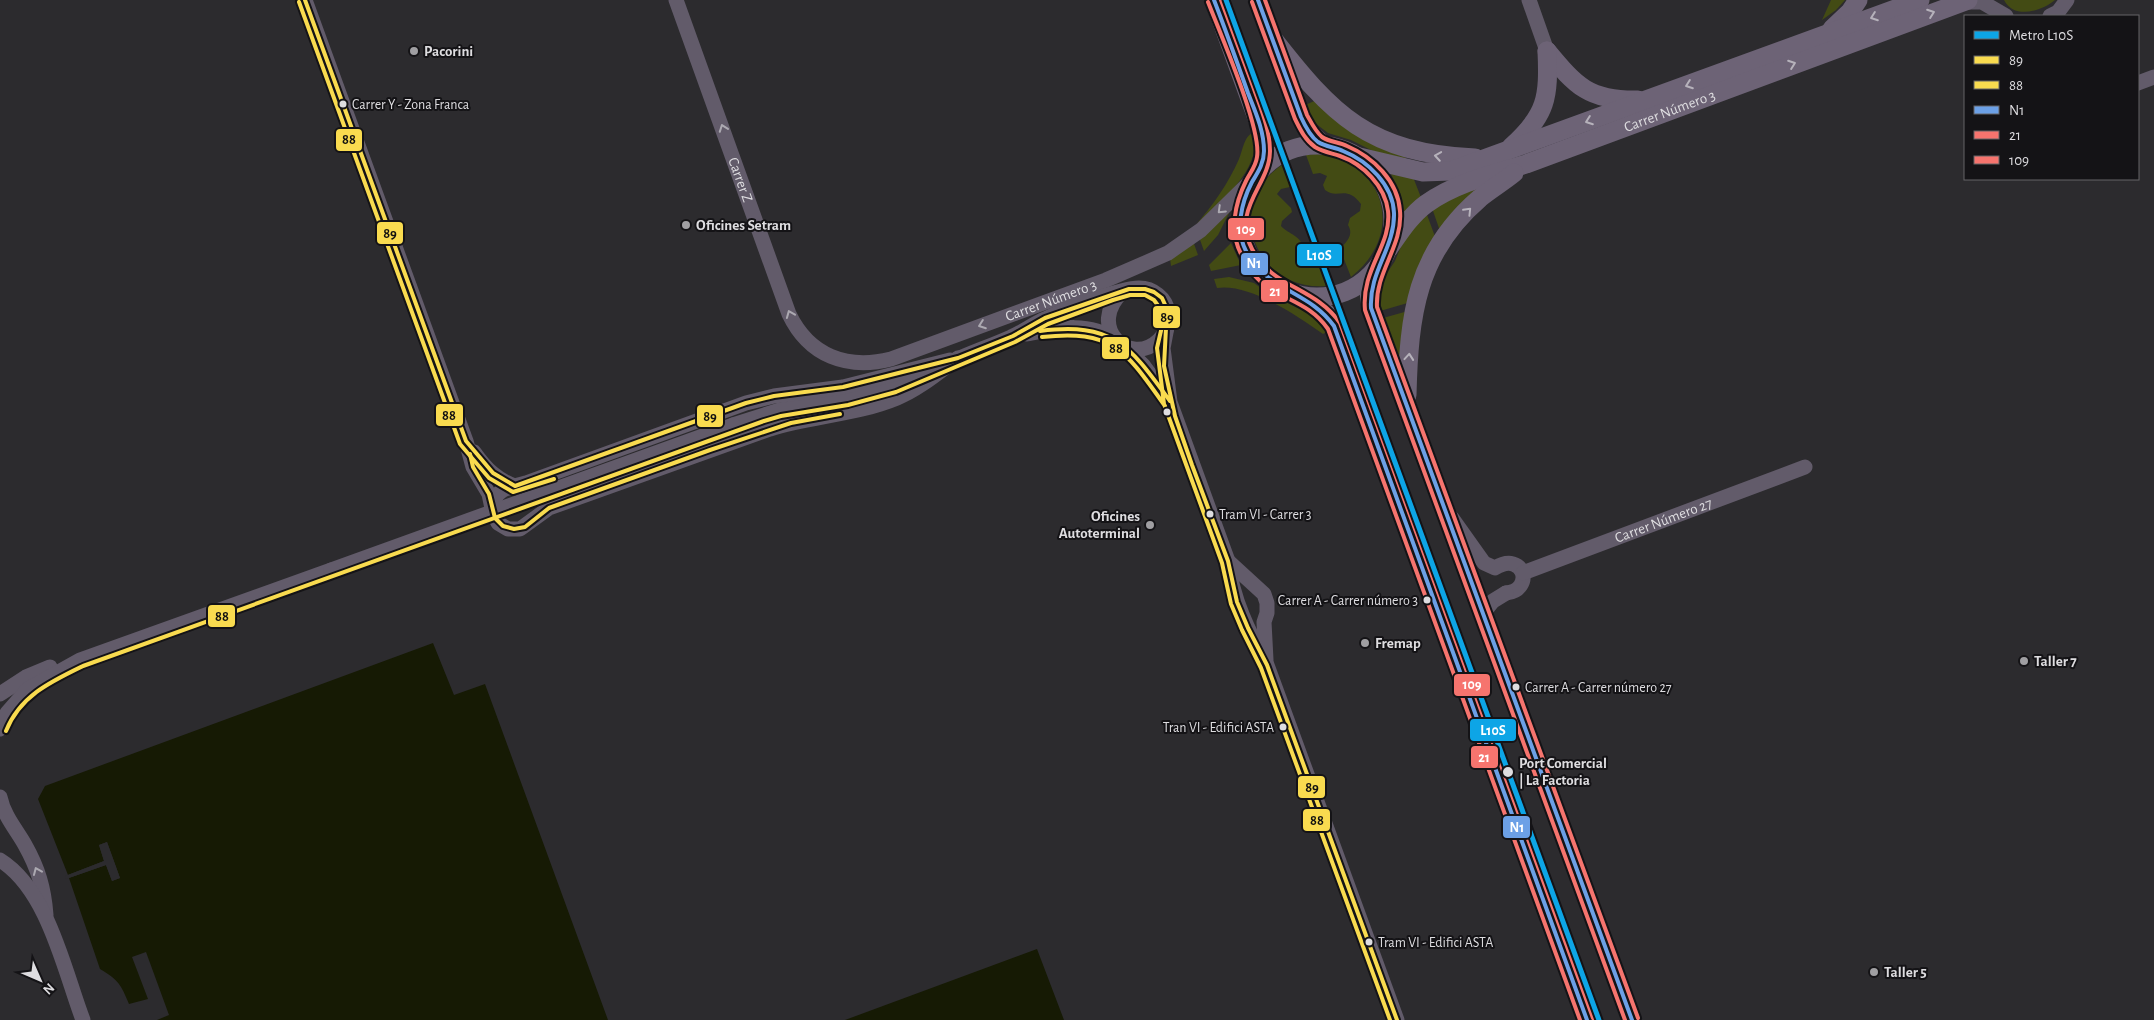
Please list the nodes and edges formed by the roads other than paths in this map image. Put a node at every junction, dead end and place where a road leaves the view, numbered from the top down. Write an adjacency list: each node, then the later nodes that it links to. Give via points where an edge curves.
1 (305, 0): 35 (street)
2 (676, 0): 31 (street, Carrer Z, one-way to 2, via 800,333 789,314)
3 (1214, 0): 23 (main road, via 1261,129 1264,152)
4 (1258, 0): 13 (main road)
5 (1528, 0): 14 (street)
6 (1858, 0): 12 (main road)
7 (1920, 0): 12 (main road, Carrer Número 3, one-way to 12)
8 (2067, 0): 11 (street)
9 (1965, 1): 10 (street, via 1982,2); 22 (main road, Carrer Número 3, one-way to 9)
10 (2004, 15)
11 (2053, 15)
12 (1825, 35): 17 (main road, Carrer Número 3, one-way to 17)
13 (1271, 36): 18 (main road, via 1305,125); 21 (main road, one-way to 13, via 1444,157 1415,151 1366,131 1339,114 1322,98)
14 (1547, 51): 17 (main road, via 1586,91 1620,100); 19 (main road, via 1549,82 1544,104 1530,127)
15 (2154, 77): 16 (street)
16 (2139, 83)
17 (1651, 99): 19 (main road, Carrer Número 3, one-way to 19)
18 (1322, 145): 20 (main road); 23 (main road, via 1308,144 1279,153)
19 (1505, 152): 21 (main road, Carrer Número 3)
20 (1355, 156): 21 (main road, Carrer Número 3, via 1406,169 1438,172); 24 (main road, via 1380,178 1390,198 1395,218)
21 (1486, 159)
22 (1526, 164): 24 (main road, Carrer Número 3, via 1474,180 1438,196 1415,214); 34 (main road, one-way to 22, via 1413,310 1430,261 1467,211)
23 (1259, 172): 27 (main road, via 1241,211 1244,246 1260,274 1283,290); 31 (street, Carrer Número 3, one-way to 31, via 1185,242 1106,280 879,362 840,360)
24 (1389, 248): 25 (main road)
25 (1378, 266): 27 (main road, via 1362,282 1344,292 1324,297); 34 (main road, via 1369,291 1371,308)
26 (1123, 292): 28 (street, via 1140,288 1158,295 1168,309); 29 (street, via 1045,318); 30 (street, via 1108,314 1109,328)
27 (1299, 296): 53 (main road, via 1327,314 1334,326)
28 (1167, 327): 30 (street, via 1152,345 1138,349); 33 (street, via 1163,348)
29 (1013, 336): 30 (street, Carrer Número 3, via 1075,327 1098,330); 32 (street)
30 (1119, 342): 33 (street, via 1143,364)
31 (820, 351)
32 (958, 358): 37 (street, via 843,387 746,403); 40 (street, via 898,398 770,429 549,508); 44 (street, bridge, via 871,394 780,410 733,425)
33 (1170, 402): 41 (street)
34 (1407, 406): 38 (main road)
35 (466, 442): 37 (street, via 488,470); 39 (street, via 473,466 490,494)
36 (1805, 467): 42 (street, Carrer Número 27)
37 (515, 486): 39 (street, via 499,492); 40 (street, via 533,499 535,511)
38 (1444, 506): 42 (street, via 1484,562 1495,568 1503,563 1513,563); 43 (main road)
39 (492, 507): 40 (street, via 495,518 508,529 520,529)
40 (529, 523)
41 (1228, 561): 45 (street, via 1230,580 1250,635); 45 (street, via 1264,594 1267,603 1264,622)
42 (1523, 573): 43 (street, via 1520,588 1493,601)
43 (1484, 612): 54 (main road)
44 (80, 660): 46 (street, via 35,672); 47 (street, via 28,689 12,705)
45 (1267, 665): 52 (street)
46 (0, 694)
47 (0, 729)
48 (0, 798): 50 (street, one-way to 48, via 42,884)
49 (0, 860): 50 (street, via 23,880)
50 (46, 918): 51 (street)
51 (83, 1020)
52 (1397, 1020)
53 (1587, 1020)
54 (1632, 1020)

